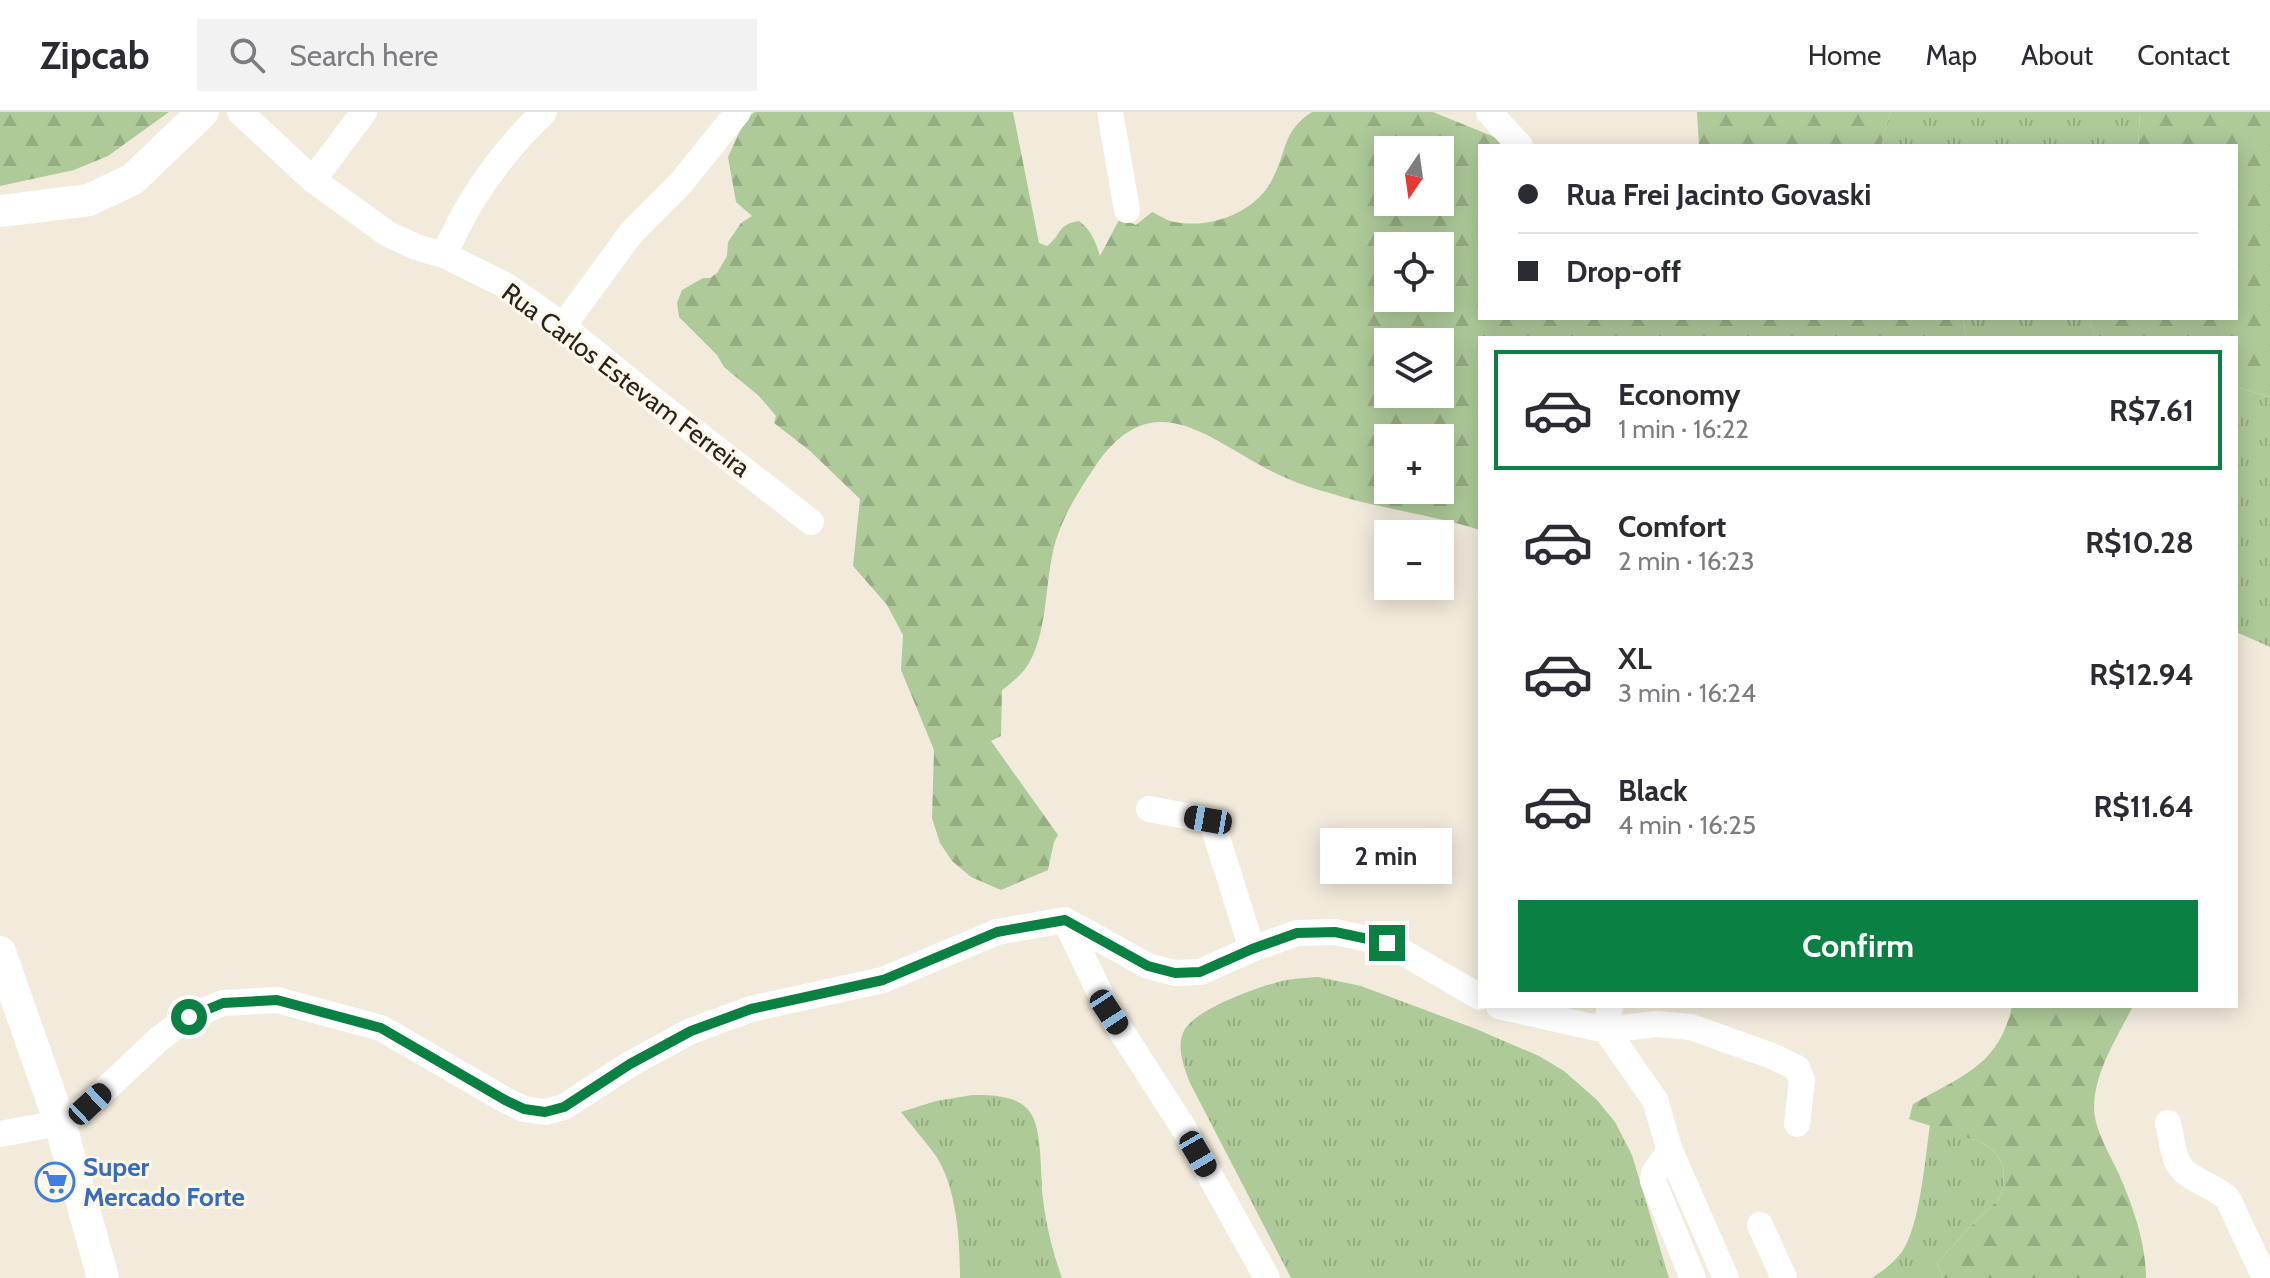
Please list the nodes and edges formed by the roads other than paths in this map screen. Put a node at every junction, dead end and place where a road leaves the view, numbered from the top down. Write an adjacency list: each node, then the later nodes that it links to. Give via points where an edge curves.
1 (203, 112): 11 (main road, via 133,179 89,200)
2 (240, 112): 9 (street, Rua Carlos Estevam Ferreira)
3 (364, 112): 9 (street)
4 (544, 112): 12 (street, via 493,170)
5 (738, 112): 13 (street, via 681,183 632,232)
6 (1110, 112): 10 (street)
7 (1489, 112): 8 (street)
8 (1518, 144)
9 (313, 180): 12 (street, Rua Carlos Estevam Ferreira, via 388,234)
10 (1127, 210)
11 (0, 211)
12 (444, 255): 13 (street, Rua Carlos Estevam Ferreira, via 505,285)
13 (563, 326): 14 (street, Rua Carlos Estevam Ferreira)
14 (811, 522)
15 (1149, 809): 17 (street, via 1213,825)
16 (1065, 920): 17 (street, via 1148,966 1175,973 1200,972); 22 (street, via 997,932 883,980 751,1009 691,1031 564,1107 545,1112 505,1100 381,1028 277,1000 223,1003 189,1017 159,1039 90,1104); 29 (street, via 1109,1012 1183,1127)
17 (1252, 949): 19 (street, via 1297,933 1335,932 1387,943)
18 (0, 952): 22 (main road)
19 (1478, 996)
20 (1513, 1008): 21 (street)
21 (1608, 1018): 24 (street, via 1691,1027 1797,1068 1802,1080); 26 (street, via 1655,1100)
22 (60, 1123): 25 (street); 28 (main road)
23 (2168, 1123): 33 (street, via 2178,1164 2228,1199)
24 (1797, 1124)
25 (0, 1134)
26 (1670, 1151): 30 (street, via 1653,1181); 31 (street)
27 (1760, 1225): 32 (street)
28 (103, 1278)
29 (1267, 1278)
30 (1693, 1278)
31 (1726, 1278)
32 (1784, 1278)
33 (2265, 1278)

